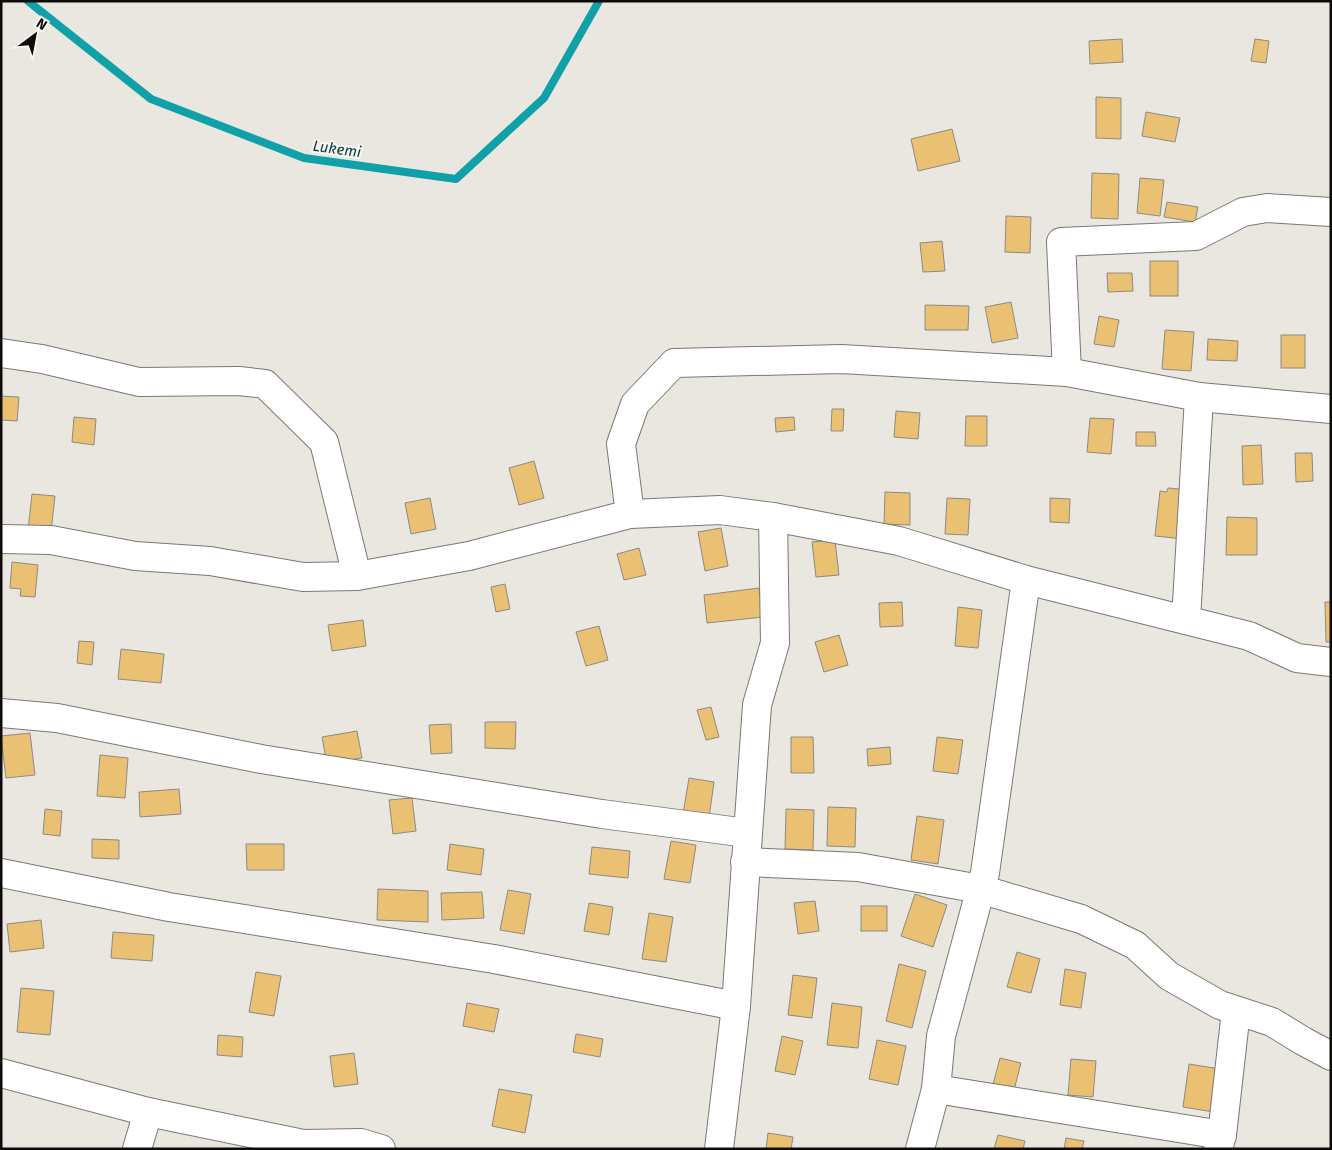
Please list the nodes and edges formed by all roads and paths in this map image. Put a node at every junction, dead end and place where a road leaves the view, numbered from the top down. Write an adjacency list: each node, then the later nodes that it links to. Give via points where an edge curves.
1 (1331, 212): 3 (street, via 1267,208 1243,212 1196,236 1061,242)
2 (1, 353): 9 (street, via 42,359 139,382 265,384 324,442)
3 (1067, 372): 4 (street); 6 (street, via 841,359 674,363 635,404 621,444)
4 (1199, 397): 5 (street); 11 (street)
5 (1331, 409)
6 (630, 514): 7 (street, via 720,510); 9 (street, via 469,556)
7 (773, 517): 10 (street, via 899,541); 14 (street, via 775,643 757,705)
8 (1, 539): 9 (street, via 51,540 135,556 210,561 303,577)
9 (357, 576)
10 (1026, 580): 11 (street); 17 (street, via 985,873)
11 (1186, 620): 12 (street, via 1249,636 1297,658)
12 (1331, 662)
13 (1, 713): 14 (street, via 58,718 261,759 602,814)
14 (747, 833): 15 (street)
15 (745, 862): 17 (street, via 858,867); 18 (street)
16 (1, 873): 18 (street, via 169,907 494,959)
17 (980, 889): 19 (street, via 1080,919 1135,945 1169,976); 22 (street, via 941,1036)
18 (736, 1006): 28 (street)
19 (1236, 1011): 20 (street, via 1272,1022); 24 (street)
20 (1331, 1056)
21 (1, 1073): 23 (street)
22 (936, 1089): 24 (street); 29 (street)
23 (148, 1112): 25 (street); 26 (street)
24 (1220, 1142)
25 (303, 1146): 27 (street, via 361,1143)
26 (138, 1149)
27 (382, 1149)
28 (719, 1149)
29 (920, 1149)

